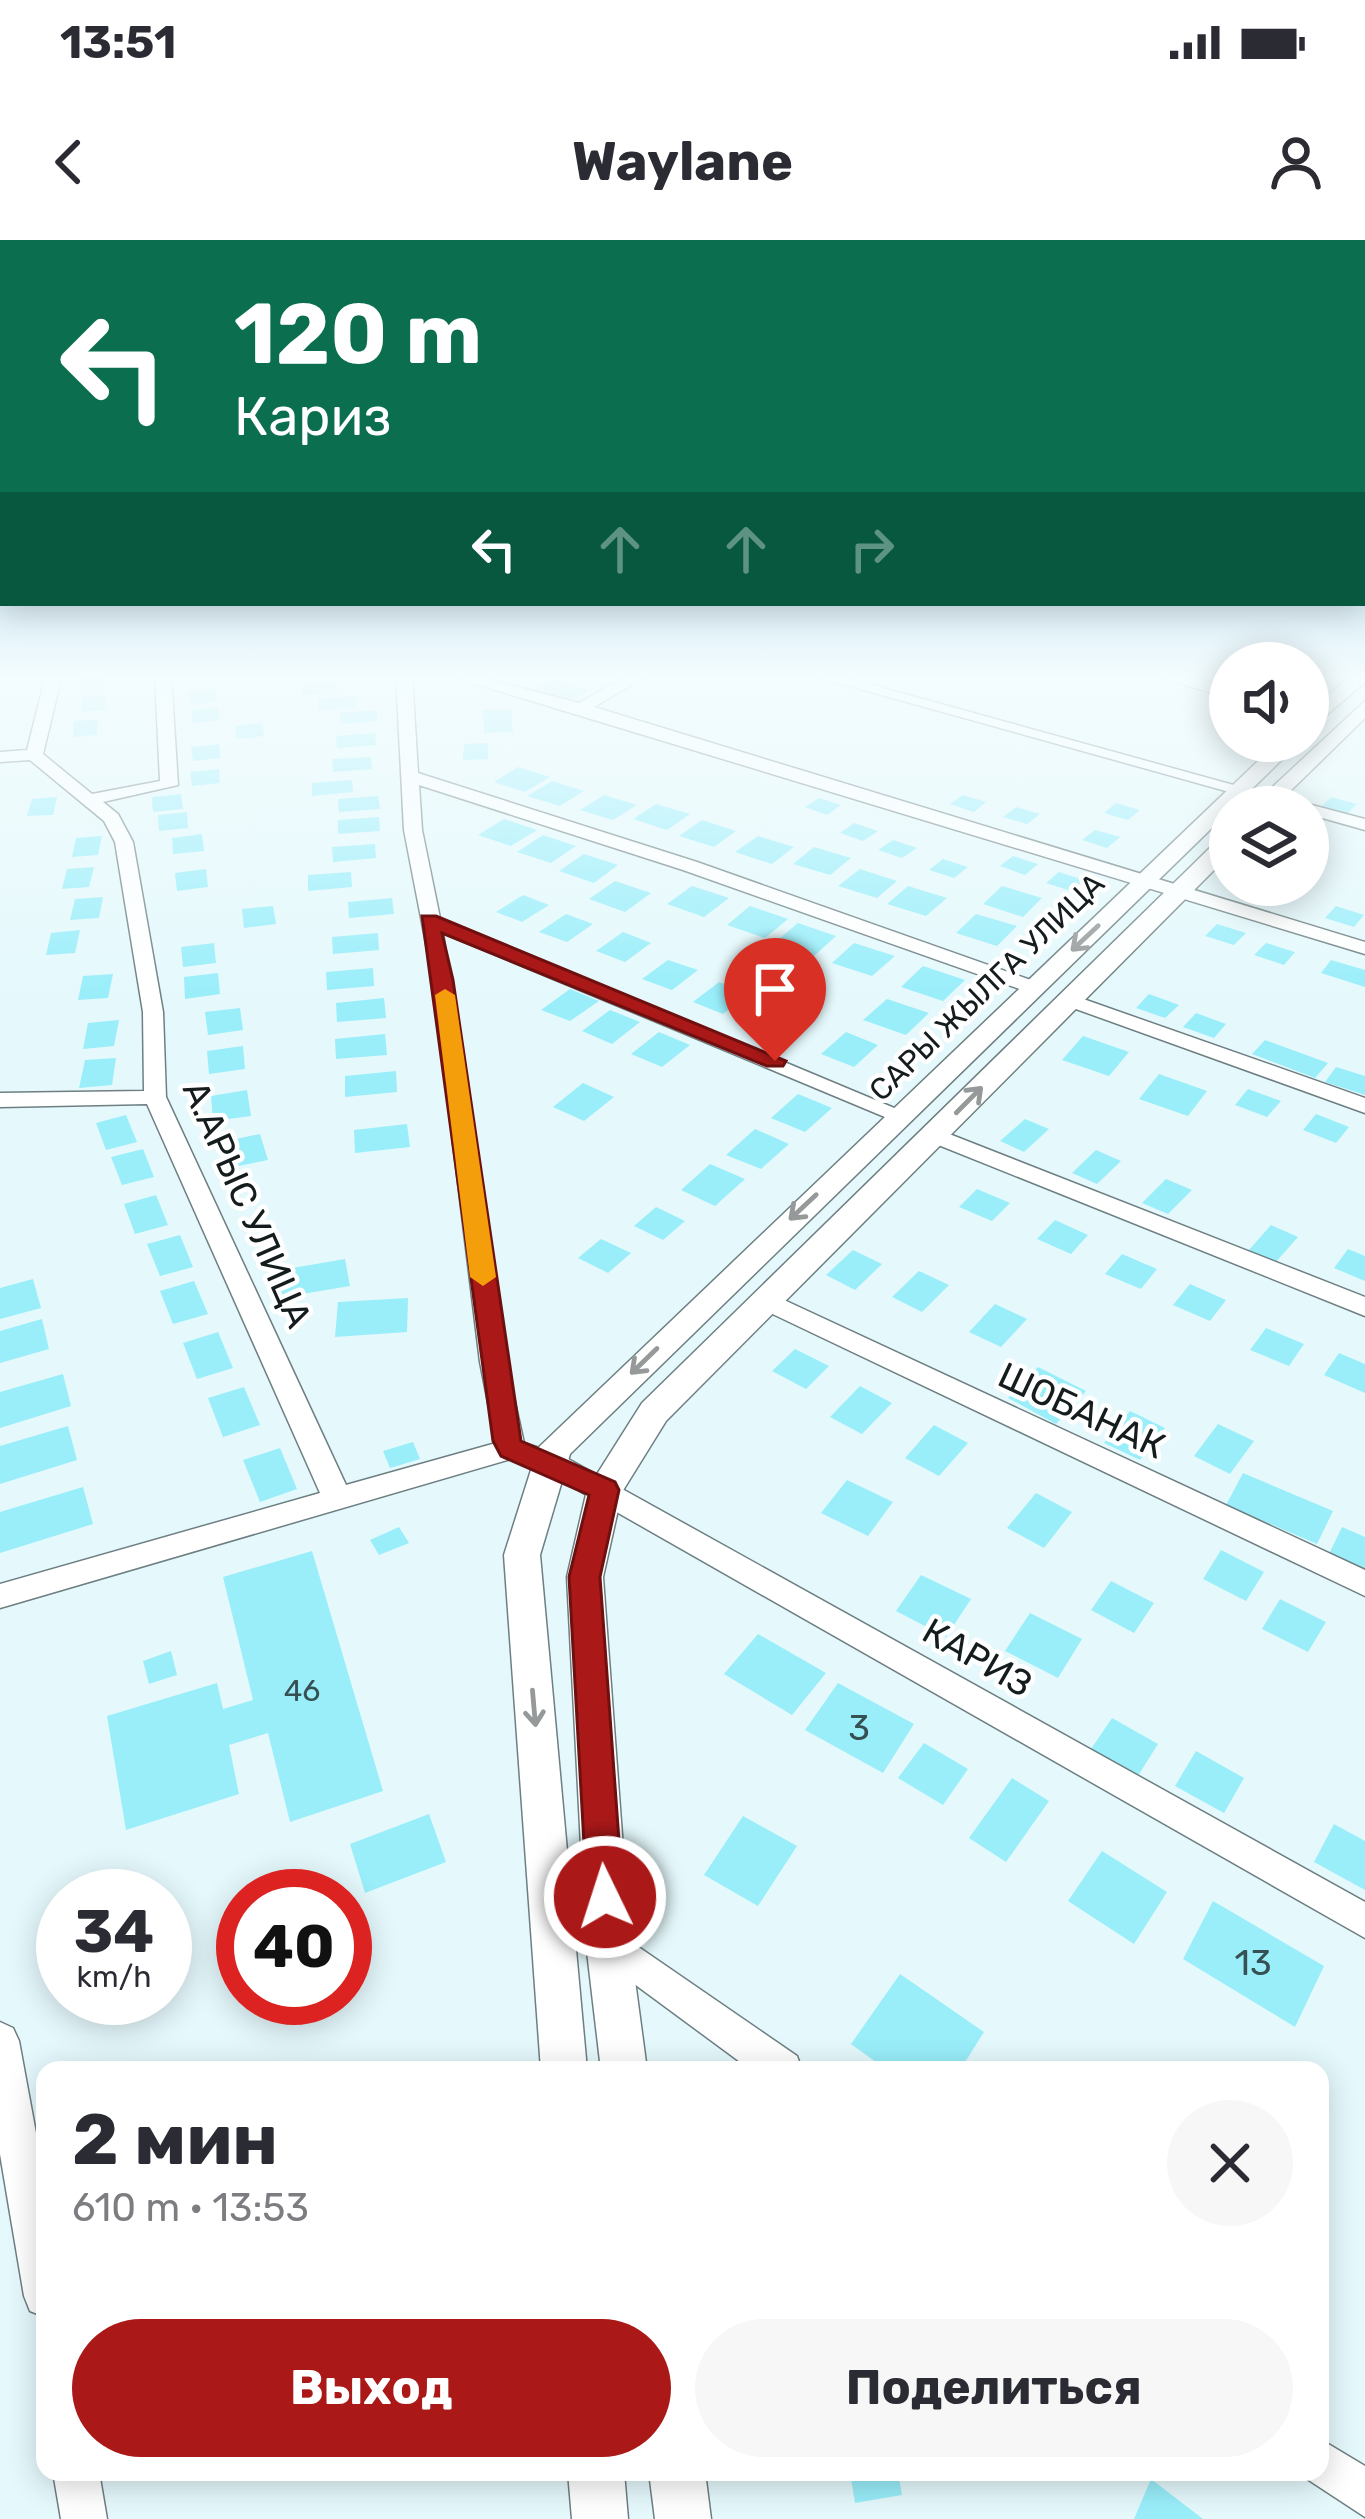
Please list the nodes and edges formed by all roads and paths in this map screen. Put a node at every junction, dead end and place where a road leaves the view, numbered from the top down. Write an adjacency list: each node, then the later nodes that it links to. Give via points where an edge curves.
1 (68, 781): 6 (street, А.АРЫС УЛИЦА)
2 (169, 781): 6 (street)
3 (409, 781): 13 (street)
4 (426, 781): 15 (street)
5 (825, 781): 11 (street)
6 (91, 799): 17 (street, А.АРЫС УЛИЦА, via 124,842 153,1012)
7 (1329, 815): 9 (street)
8 (1209, 819): 11 (street, САРЫ ЖЫЛГА УЛИЦА)
9 (1365, 825)
10 (1209, 863): 12 (street, САРЫ ЖЫЛГА УЛИЦА)
11 (1149, 879): 12 (street); 15 (street, САРЫ ЖЫЛГА УЛИЦА, one-way to 15)
12 (1183, 890): 14 (street); 16 (street, САРЫ ЖЫЛГА УЛИЦА)
13 (429, 920): 20 (street); 24 (street)
14 (1365, 948)
15 (1032, 987): 20 (street, САРЫ ЖЫЛГА УЛИЦА)
16 (1070, 1000): 19 (street); 21 (street, САРЫ ЖЫЛГА УЛИЦА, one-way to 16)
17 (155, 1097): 18 (street); 27 (street, А.АРЫС УЛИЦА)
18 (0, 1100)
19 (1365, 1106)
20 (900, 1115): 25 (street, САРЫ ЖЫЛГА УЛИЦА, one-way to 25, via 555,1448)
21 (934, 1135): 22 (street, САРЫ ЖЫЛГА УЛИЦА); 23 (street)
22 (769, 1302): 26 (street, САРЫ ЖЫЛГА УЛИЦА, via 654,1412); 28 (street, ШОБАНАК)
23 (1365, 1306)
24 (511, 1449): 25 (street); 27 (street)
25 (551, 1462): 26 (street, КАРИЗ); 33 (street, one-way to 33, via 522,1555)
26 (605, 1490): 30 (street, КАРИЗ); 31 (street, САРЫ ЖЫЛГА УЛИЦА, via 584,1577)
27 (337, 1499): 29 (street)
28 (1365, 1584)
29 (0, 1596)
30 (1365, 1921)
31 (608, 1943): 34 (street, САРЫ ЖЫЛГА УЛИЦА); 35 (street)
32 (0, 2041): 36 (street)
33 (563, 2061)
34 (623, 2061)
35 (771, 2061)
36 (36, 2245)
37 (1329, 2468): 41 (street)
38 (78, 2481): 42 (street)
39 (597, 2481): 43 (street)
40 (677, 2481): 44 (street)
41 (1365, 2494)
42 (84, 2519)
43 (600, 2519)
44 (683, 2519)

